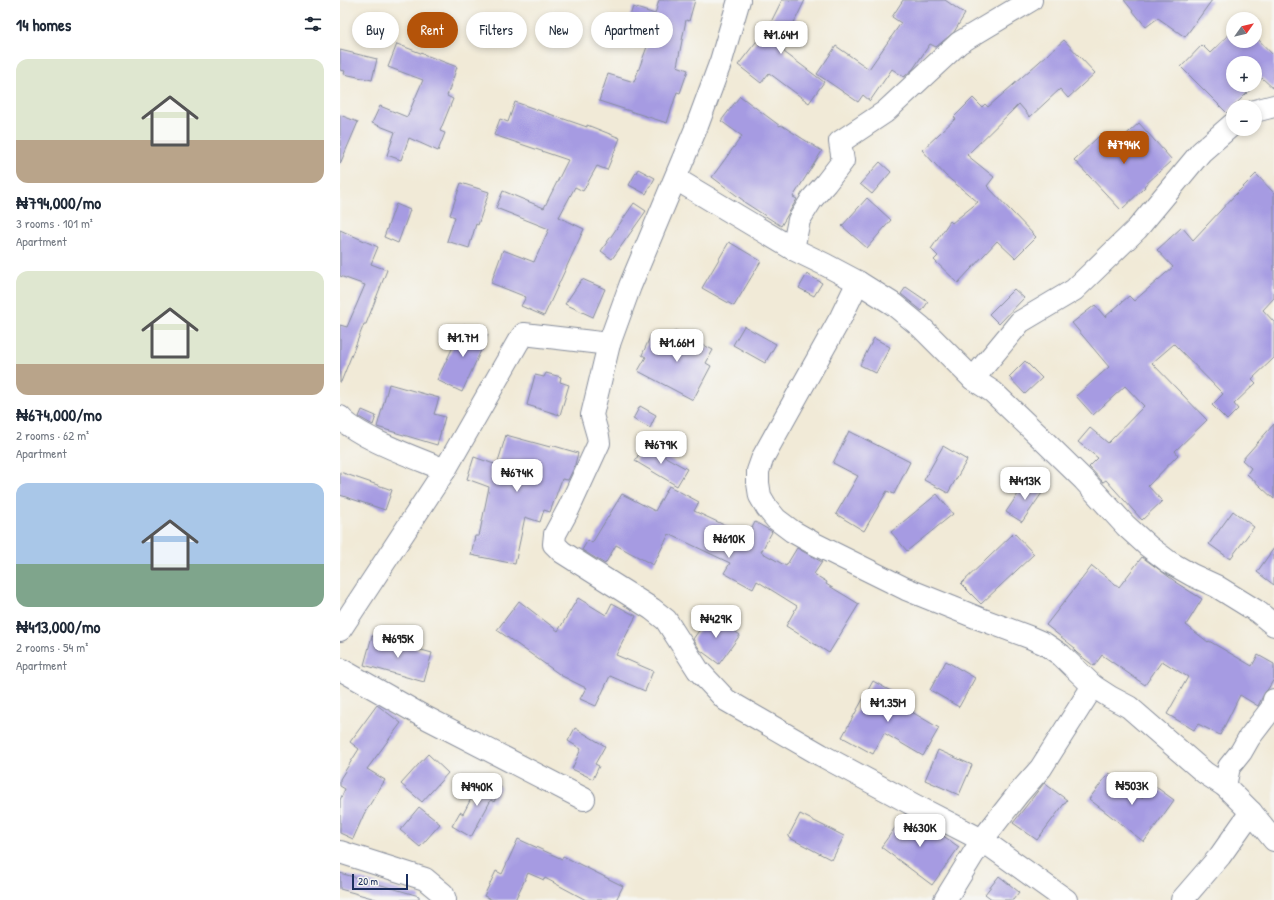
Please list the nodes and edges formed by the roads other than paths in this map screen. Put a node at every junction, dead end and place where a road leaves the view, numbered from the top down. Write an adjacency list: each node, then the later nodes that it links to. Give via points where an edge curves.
1 (739, 0): 6 (street, via 720,61)
2 (1031, 0): 7 (street, via 959,43 885,112 840,142 842,161 799,220)
3 (1274, 106): 4 (street)
4 (1262, 109)
5 (1226, 130): 10 (street, via 1201,152 1137,229 1074,290 1020,322)
6 (676, 179): 7 (street); 9 (street, via 630,286)
7 (793, 249): 8 (street)
8 (858, 282): 10 (street, via 893,304 921,327); 16 (street, via 763,457 758,471 760,496 776,519 792,531 906,589 1045,644 1061,655)
9 (609, 344): 12 (street, via 524,334); 21 (street, via 592,416 598,442 555,534 554,544 562,552 666,620 698,670 726,700 828,759)
10 (974, 379): 13 (street, via 993,392 1038,435 1148,546 1169,562 1216,586 1258,612)
11 (342, 422): 12 (street, via 384,444)
12 (445, 470): 14 (street)
13 (1274, 625)
14 (340, 630)
15 (340, 669): 19 (street, via 421,715)
16 (1093, 686): 18 (street, via 1129,707 1205,774); 21 (street, via 1041,768)
17 (1274, 700): 18 (street, via 1272,708 1229,767)
18 (1225, 786): 20 (street)
19 (584, 799)
20 (1251, 812): 22 (street); 27 (street, via 1220,856)
21 (982, 840): 25 (street); 26 (street)
22 (1274, 840)
23 (340, 852): 24 (street, via 425,879 443,894)
24 (445, 900)
25 (945, 900)
26 (1066, 900)
27 (1182, 900)

